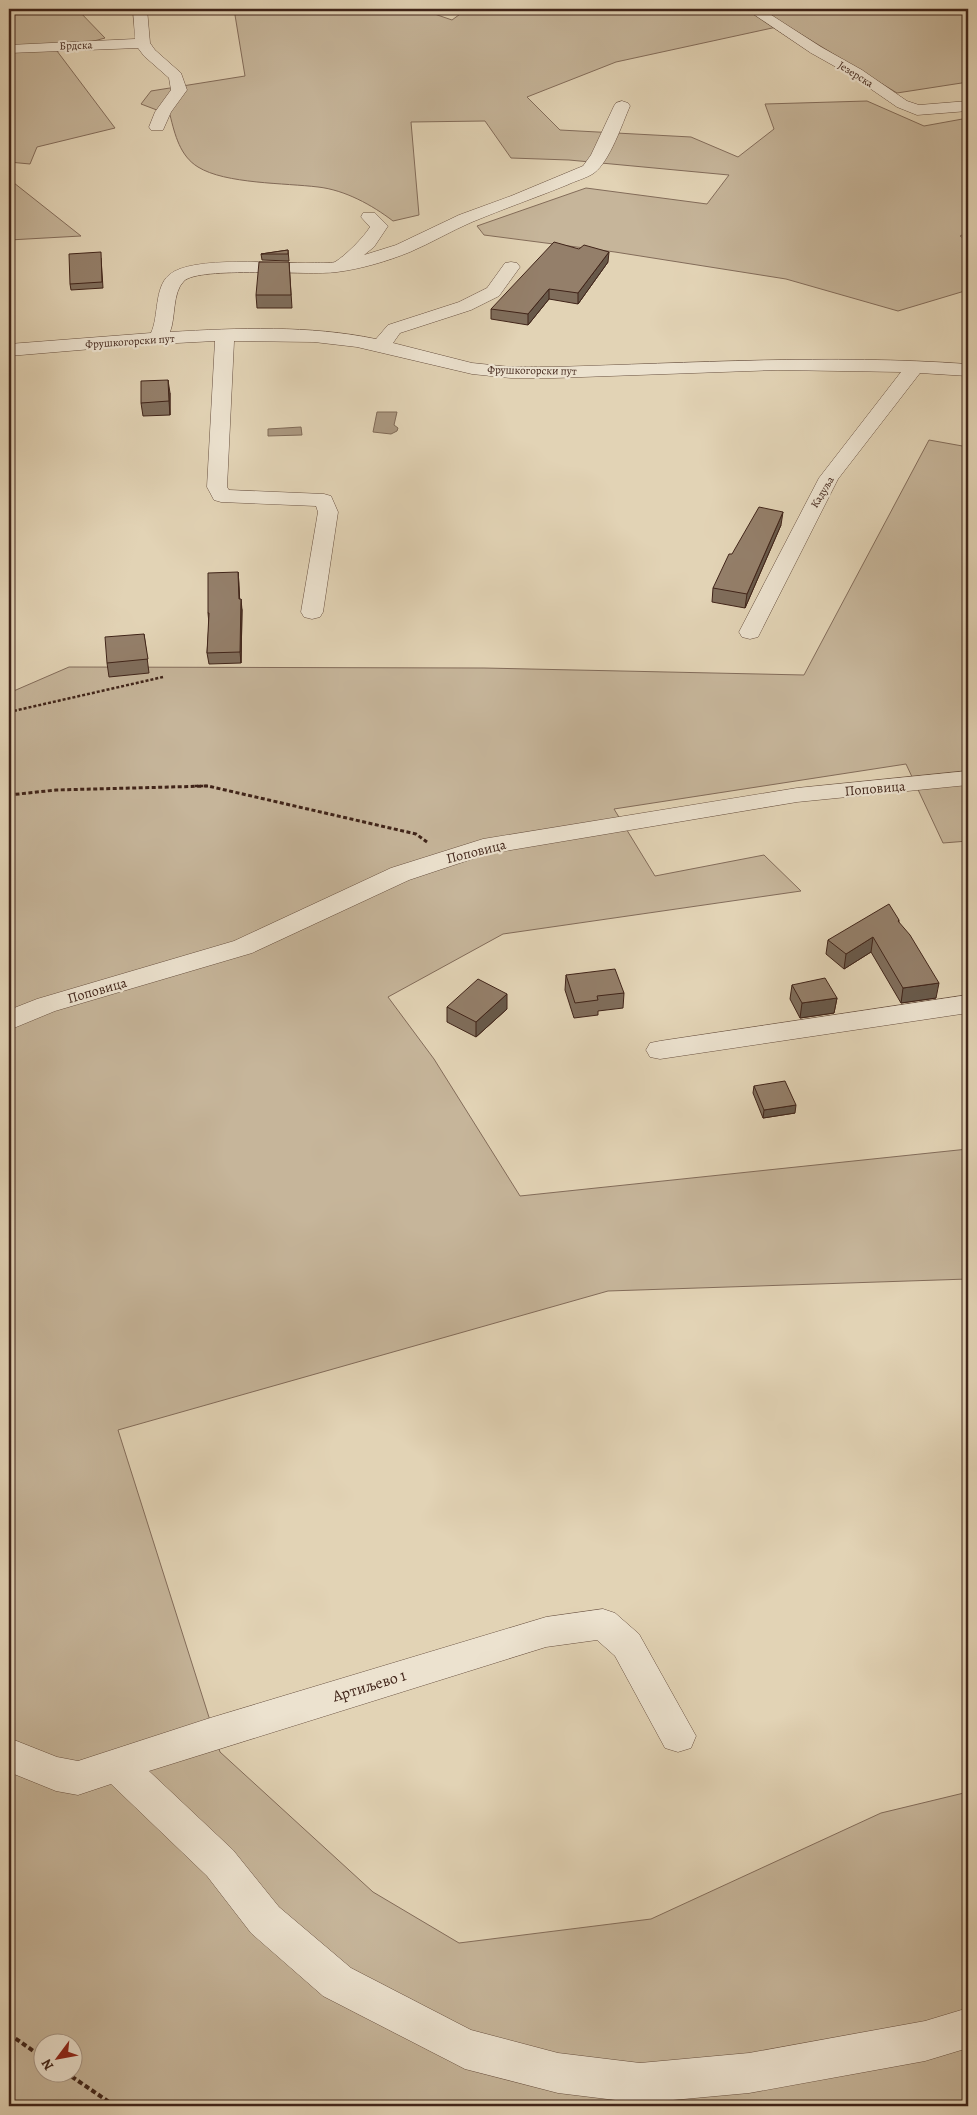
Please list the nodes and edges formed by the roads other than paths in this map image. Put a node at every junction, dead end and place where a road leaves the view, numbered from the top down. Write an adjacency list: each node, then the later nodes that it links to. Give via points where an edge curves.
1 (140, 9): 3 (street)
2 (753, 9): 6 (street, Језерска, via 902,104 917,110)
3 (143, 43): 4 (street, Брдска); 7 (street, via 149,53 176,76 179,90 163,112)
4 (9, 49)
5 (622, 106): 9 (street, via 589,169 465,219 402,249)
6 (968, 106)
7 (157, 128)
8 (370, 217): 9 (street, via 379,226 368,243)
9 (337, 267): 12 (street, via 188,271 175,279)
10 (511, 267): 13 (street, via 493,292 465,306 394,329)
11 (225, 336): 12 (street, Фрушкогорски пут); 13 (street, Фрушкогорски пут, via 319,337); 17 (street, via 217,487 222,496 324,500 328,512)
12 (158, 338): 14 (street, Фрушкогорски пут)
13 (381, 346): 15 (street, Фрушкогорски пут, via 489,371 550,372 813,363)
14 (9, 350)
15 (915, 366): 16 (street, Фрушкогорски пут); 18 (street, Кадуља, via 829,478)
16 (968, 370)
17 (312, 612)
18 (750, 632)
19 (968, 778): 21 (street, Поповица, via 797,795 484,847 400,874 243,947 46,1005)
20 (968, 1004): 22 (street)
21 (9, 1021)
22 (660, 1050)
23 (678, 1736): 25 (street, Артиљево 1, via 627,1645 603,1624 546,1632)
24 (9, 1755): 25 (street, Артиљево 1, via 56,1774 78,1778)
25 (117, 1765): 26 (street, via 220,1864 265,1920 337,1982 465,2049 558,2073 640,2083 749,2073 924,2041)
26 (968, 2028)

